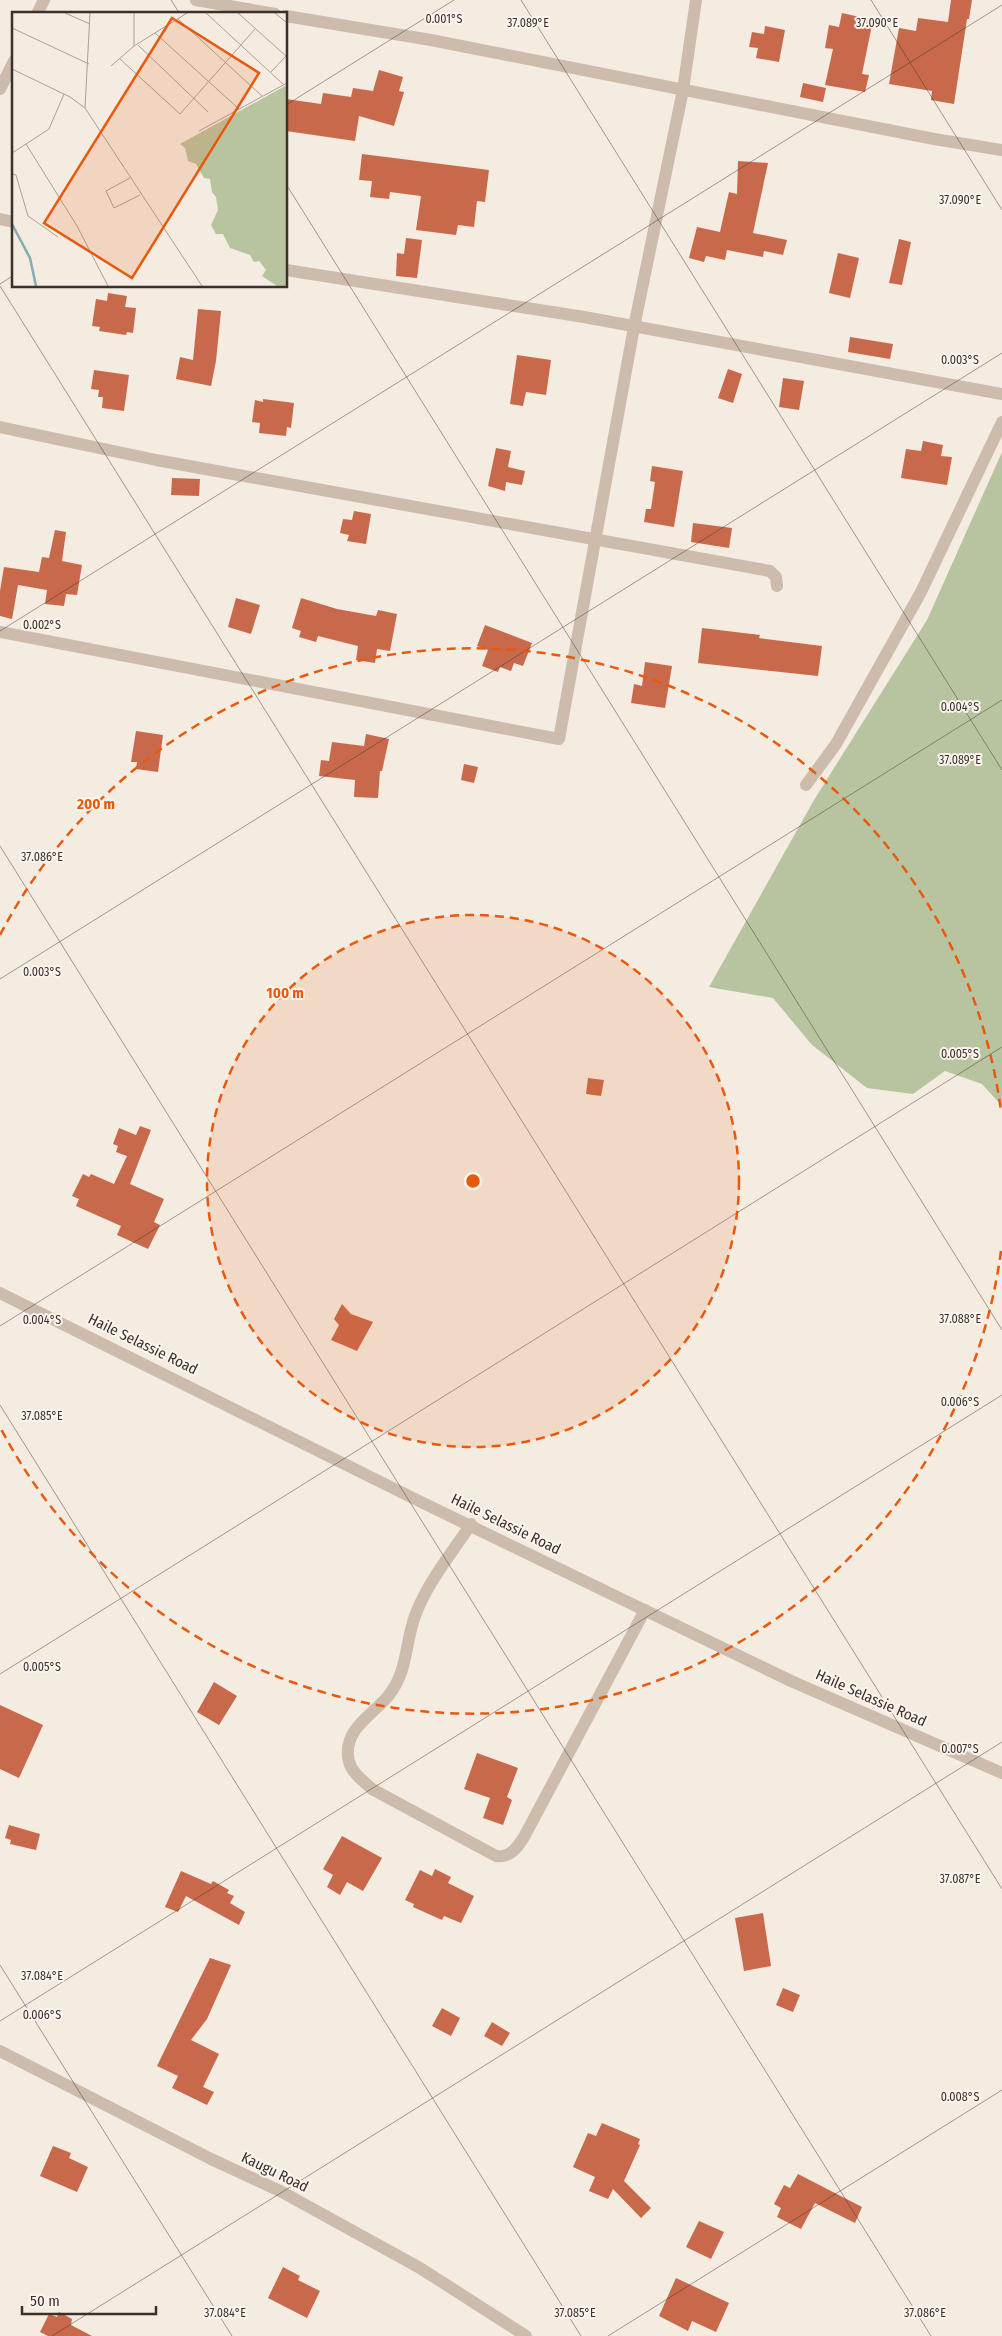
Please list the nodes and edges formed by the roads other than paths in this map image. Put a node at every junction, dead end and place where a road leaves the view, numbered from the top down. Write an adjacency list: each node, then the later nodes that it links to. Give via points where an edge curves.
1 (44, 0): 4 (street)
2 (196, 0): 5 (street)
3 (696, 0): 9 (street)
4 (38, 12)
5 (264, 12)
6 (288, 16): 9 (street, via 431,40)
7 (12, 65): 8 (street)
8 (0, 89)
9 (683, 90): 10 (street); 12 (street)
10 (1002, 150)
11 (288, 270): 12 (street)
12 (634, 327): 13 (street); 16 (street)
13 (1002, 394)
14 (1002, 422): 19 (street, via 921,592 836,744)
15 (0, 427): 16 (street, via 156,460)
16 (595, 539): 17 (street, via 770,571 776,577); 18 (street, via 558,739)
17 (776, 586)
18 (0, 632)
19 (806, 785)
20 (0, 1293): 21 (street, Haile Selassie Road)
21 (471, 1524): 22 (street, Haile Selassie Road); 22 (street, via 415,1614 402,1674 389,1695 362,1721 350,1738 348,1756 354,1774 372,1789 496,1856 504,1857 511,1853 524,1837)
22 (645, 1610): 23 (street, Haile Selassie Road, via 791,1681)
23 (1002, 1773)
24 (0, 2051): 25 (street, Kaugu Road, via 282,2192 420,2268)
25 (526, 2336)

